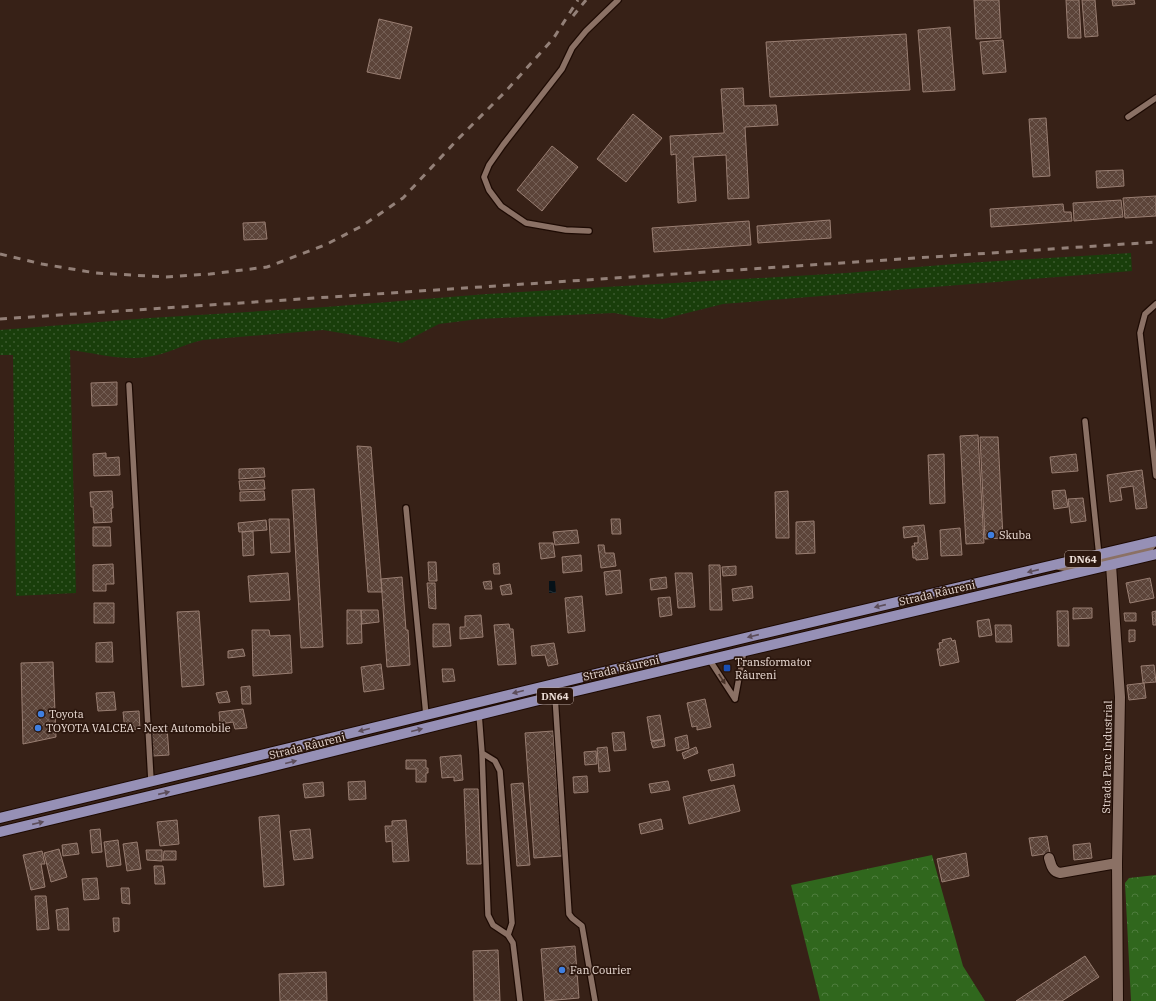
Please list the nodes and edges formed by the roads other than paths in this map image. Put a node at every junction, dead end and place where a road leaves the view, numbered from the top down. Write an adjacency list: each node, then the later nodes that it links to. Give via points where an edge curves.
1 (618, 0): 4 (lane, via 572,48 562,69 503,145 484,176 489,190 501,206 526,223)
2 (1156, 98): 3 (lane)
3 (1128, 117)
4 (589, 231)
5 (1156, 304): 8 (lane, via 1145,314 1140,333)
6 (129, 385): 21 (lane)
7 (1085, 421): 12 (lane)
8 (1156, 476)
9 (406, 508): 18 (lane)
10 (1154, 542): 12 (main road, Strada Râureni / DN64); 14 (street, via 1148,548 1114,558)
11 (1156, 554): 14 (main road, Strada Râureni / DN64)
12 (1099, 556): 13 (main road, Strada Râureni / DN64)
13 (1059, 565): 14 (street, via 1072,568 1106,560); 18 (main road, Strada Râureni / DN64, one-way to 18)
14 (1111, 565): 15 (main road, Strada Râureni / DN64); 25 (street, Strada Parc Industrial, via 1120,697)
15 (744, 651): 16 (main road, Strada Râureni / DN64); 16 (lane, one-way to 15, via 735,699)
16 (709, 659): 17 (main road, Strada Râureni / DN64)
17 (555, 696): 19 (main road, Strada Râureni / DN64); 28 (lane, via 569,914 582,926)
18 (426, 714): 21 (main road, Strada Râureni / DN64, one-way to 21)
19 (480, 714): 20 (lane); 23 (main road, Strada Râureni / DN64, one-way to 19)
20 (482, 753): 26 (lane, via 488,915 493,924); 26 (lane, via 495,761 500,771 512,922)
21 (151, 781): 22 (main road, Strada Râureni / DN64)
22 (0, 818)
23 (0, 832)
24 (1048, 858): 25 (street, via 1057,873)
25 (1117, 863): 29 (street, Strada Parc Industrial)
26 (508, 935): 27 (lane, via 512,943)
27 (520, 1001)
28 (595, 1001)
29 (1118, 1001)

